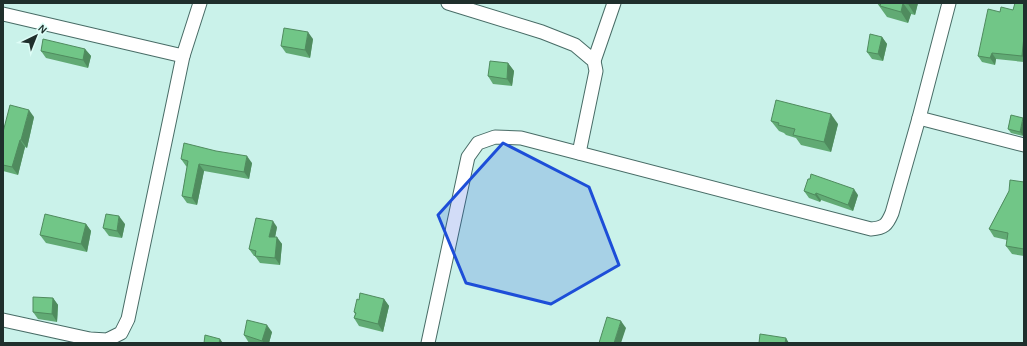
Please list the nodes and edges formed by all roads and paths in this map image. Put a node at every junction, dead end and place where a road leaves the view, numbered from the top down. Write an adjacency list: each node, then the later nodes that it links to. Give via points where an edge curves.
1 (200, 3): 6 (street)
2 (448, 3): 7 (street, via 575,45)
3 (614, 3): 7 (street)
4 (949, 3): 8 (street)
5 (3, 14): 6 (street)
6 (183, 56): 11 (street, via 128,319 121,333 106,340 90,339)
7 (594, 61): 10 (street, via 596,71)
8 (919, 118): 9 (street); 10 (street, via 892,213 881,228 871,229)
9 (1024, 145)
10 (579, 153): 12 (street, via 521,138 495,137 478,143 468,157)
11 (3, 320)
12 (428, 343)

